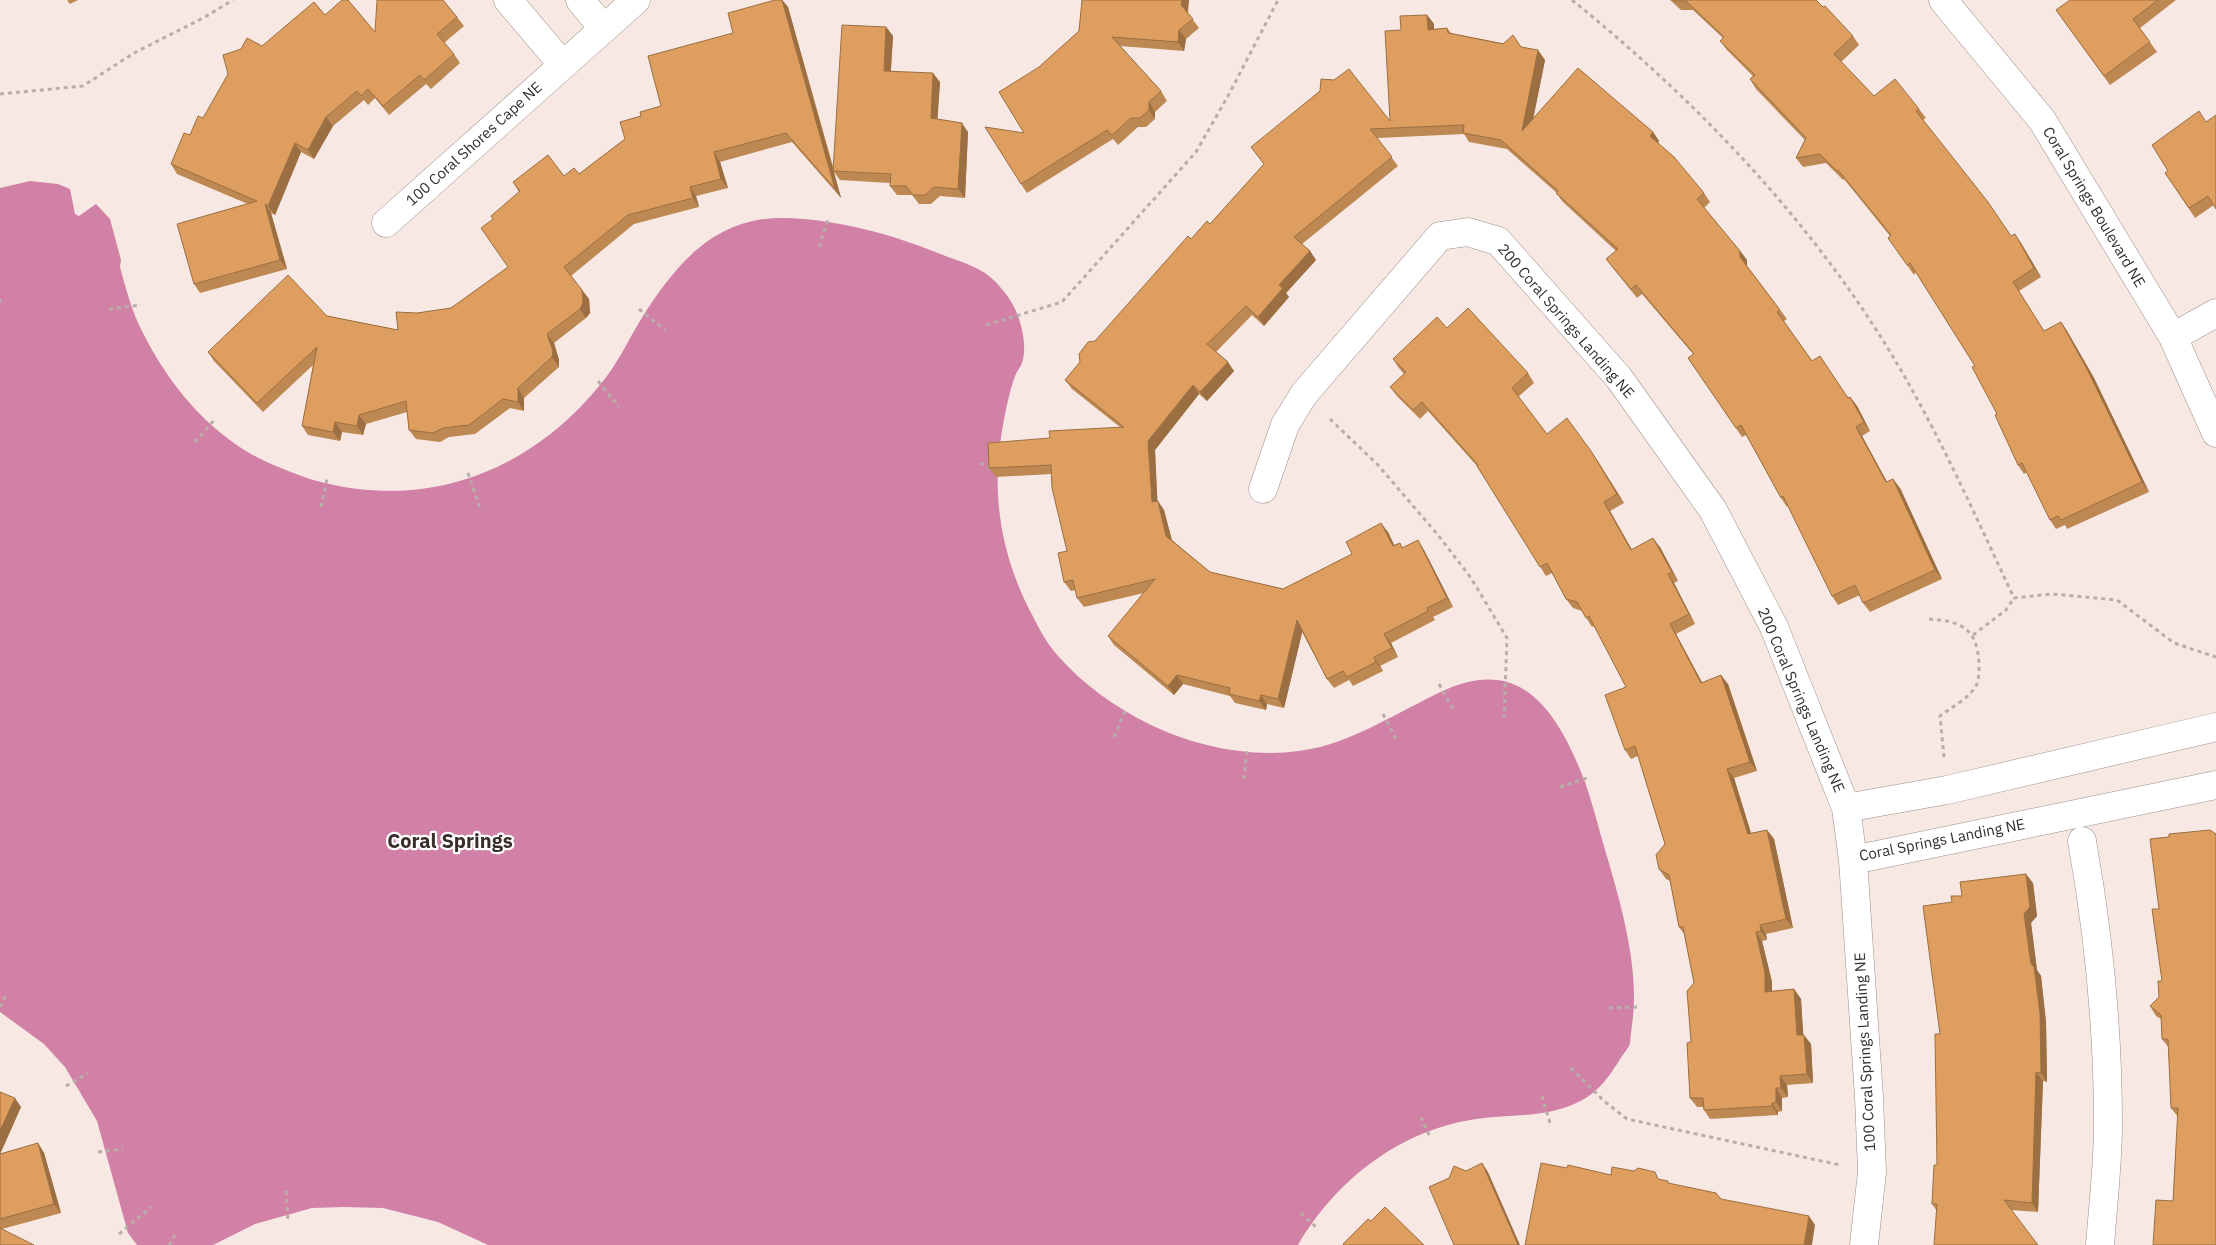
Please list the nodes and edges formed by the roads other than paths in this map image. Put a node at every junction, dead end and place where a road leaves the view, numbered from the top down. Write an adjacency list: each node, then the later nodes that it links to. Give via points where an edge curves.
1 (508, 0): 6 (street)
2 (580, 0): 5 (street)
3 (636, 0): 5 (street, 100 Coral Shores Cape NE)
4 (1943, 0): 9 (street, Coral Springs Boulevard NE, via 2042,120)
5 (603, 28): 6 (street, 100 Coral Shores Cape NE)
6 (562, 64): 7 (street, 100 Coral Shores Cape NE)
7 (386, 222)
8 (2216, 313): 9 (street)
9 (2173, 337): 10 (street, Coral Springs Boulevard NE)
10 (2216, 433)
11 (1263, 489): 14 (street, 200 Coral Springs Landing NE, via 1285,425 1304,394 1440,236 1468,232 1498,241 1619,378 1713,510 1774,627)
12 (2216, 727): 14 (street, via 1947,790)
13 (2216, 786): 16 (street, Coral Springs Landing NE)
14 (1846, 808): 16 (street, Coral Springs Landing NE)
15 (2082, 841): 18 (street, via 2096,921 2106,1036 2108,1125)
16 (1853, 860): 17 (street, 100 Coral Springs Landing NE, via 1872,1162)
17 (1864, 1245)
18 (2100, 1245)

